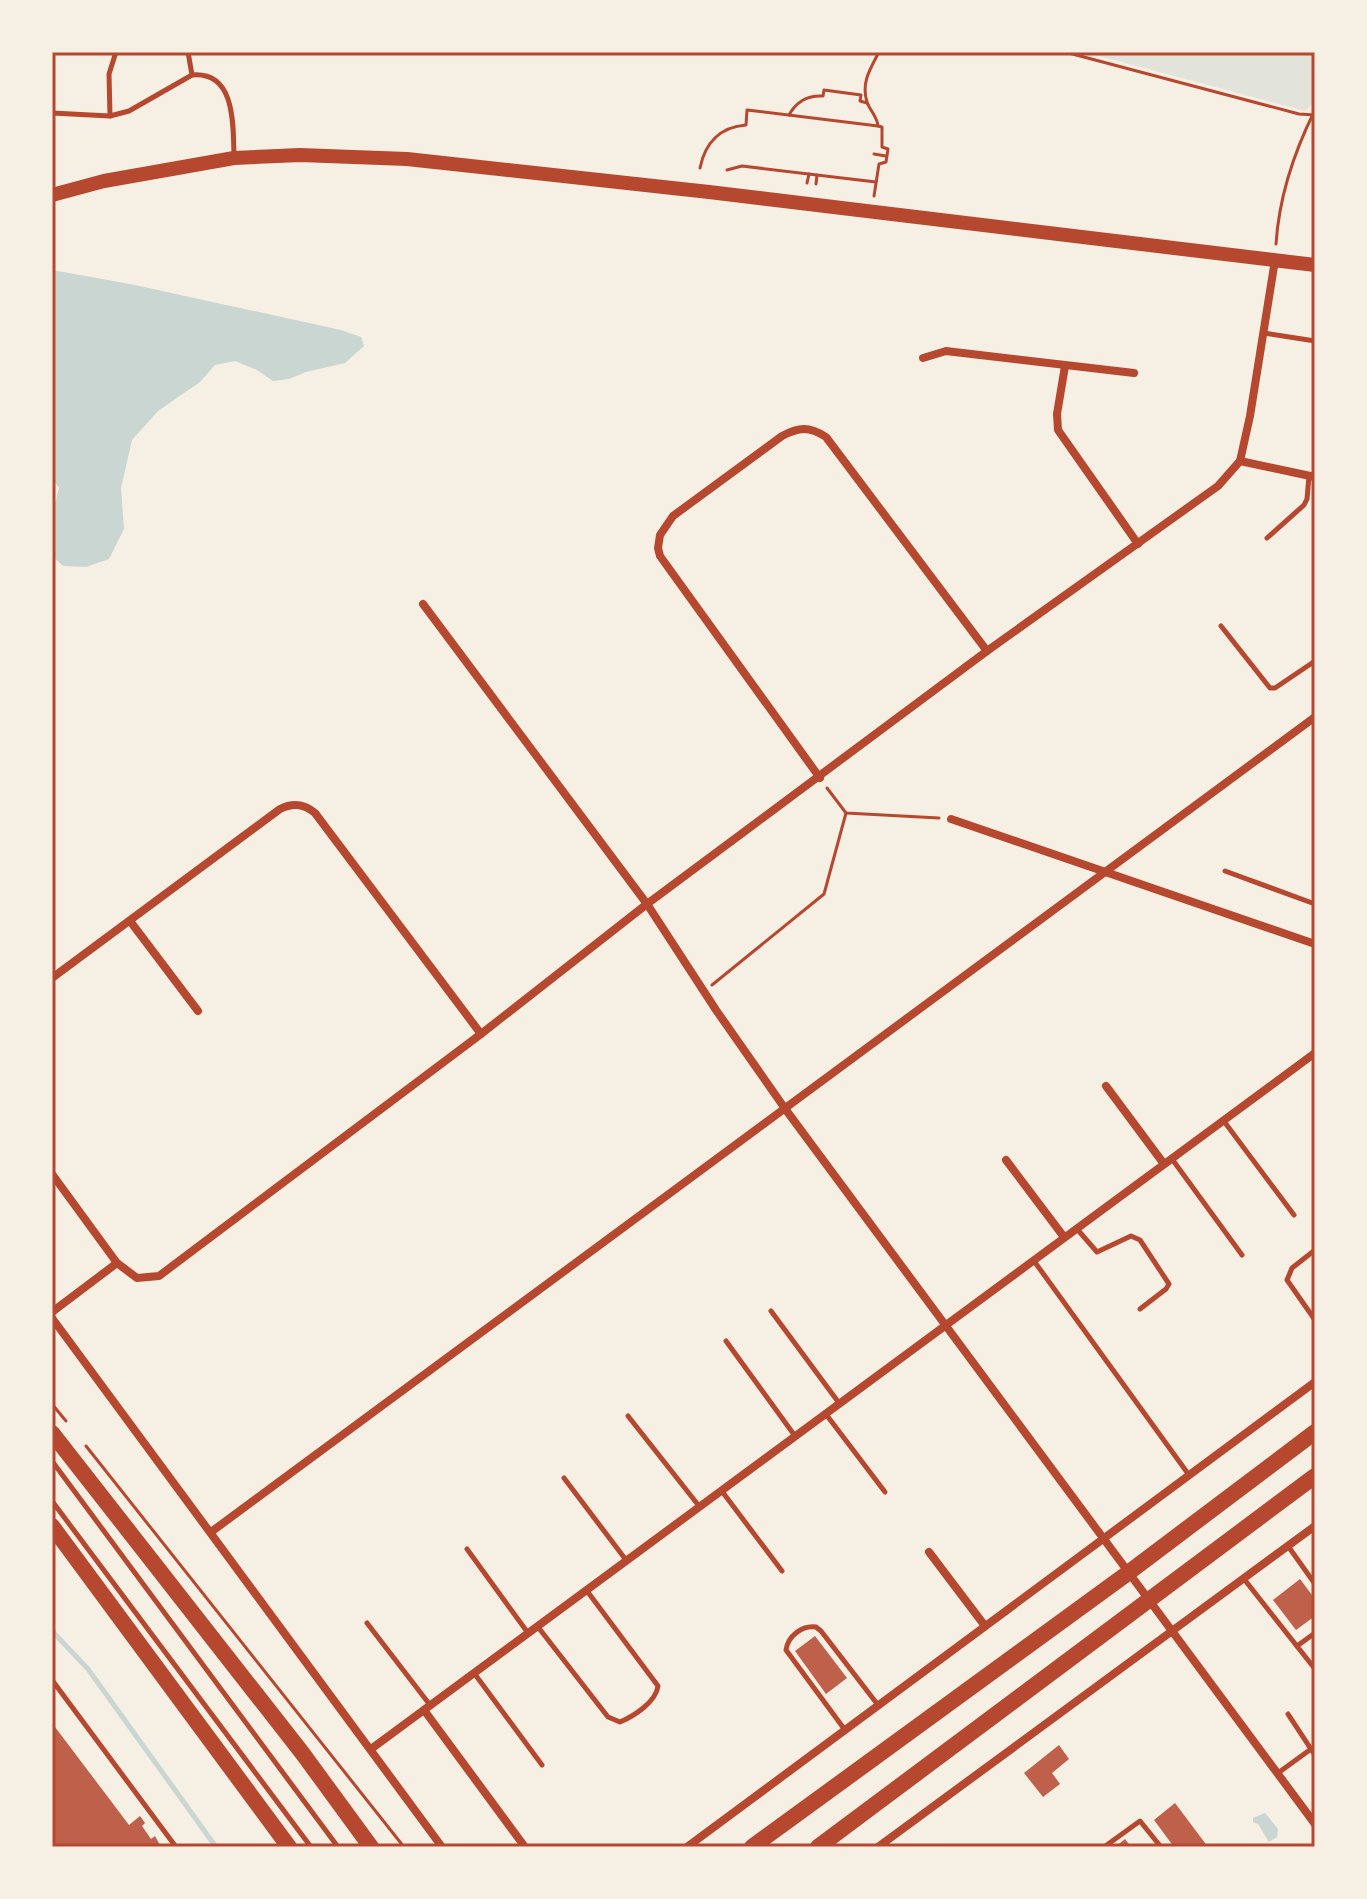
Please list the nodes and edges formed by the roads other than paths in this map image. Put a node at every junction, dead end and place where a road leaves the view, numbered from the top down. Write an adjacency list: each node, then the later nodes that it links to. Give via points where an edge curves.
1 (116, 52): 5 (lane, via 109,74)
2 (188, 52): 3 (lane)
3 (192, 75): 5 (lane, via 129,111); 6 (lane, via 210,77 227,93)
4 (52, 113): 5 (lane)
5 (110, 116)
6 (234, 158): 7 (main road); 8 (main road, via 407,159)
7 (52, 195)
8 (1275, 260): 9 (main road); 10 (street)
9 (1315, 265)
10 (1263, 333): 11 (lane); 15 (street)
11 (1315, 341)
12 (923, 358): 13 (street, via 946,351)
13 (1065, 366): 14 (street); 18 (street, via 1058,430)
14 (1134, 373)
15 (1240, 461): 16 (street); 18 (street, via 1218,486)
16 (1312, 476): 17 (lane, via 1304,505)
17 (1267, 538)
18 (1138, 544): 21 (street)
19 (423, 604): 28 (street)
20 (1221, 626): 22 (lane, via 1270,688)
21 (987, 651): 24 (street); 24 (street, via 826,437 813,429 782,436 673,516 660,535 660,556)
22 (1315, 661)
23 (1315, 717): 26 (street)
24 (820, 778): 28 (street)
25 (951, 819): 26 (street)
26 (1106, 871): 31 (street); 37 (street)
27 (1225, 871): 29 (lane)
28 (647, 904): 34 (street); 37 (street)
29 (1315, 904)
30 (130, 921): 32 (street); 33 (street); 34 (street, via 280,809 302,805 315,813)
31 (1315, 944)
32 (52, 978)
33 (198, 1011)
34 (481, 1034): 48 (street, via 159,1276 137,1278)
35 (1315, 1053): 38 (street)
36 (1106, 1086): 40 (street)
37 (786, 1110): 53 (street); 72 (street)
38 (1223, 1120): 40 (street); 42 (lane)
39 (1006, 1160): 44 (street)
40 (1167, 1162): 43 (street); 46 (lane)
41 (52, 1174): 48 (street)
42 (1294, 1215)
43 (1076, 1228): 44 (street); 49 (lane, via 1097,1252 1131,1236 1140,1240 1169,1282)
44 (1064, 1237): 47 (street)
45 (1315, 1250): 52 (lane, via 1292,1268 1287,1280)
46 (1242, 1255)
47 (1033, 1260): 53 (street); 63 (lane)
48 (117, 1263): 51 (street)
49 (1140, 1309)
50 (771, 1311): 56 (lane)
51 (52, 1315): 72 (street)
52 (1315, 1320)
53 (946, 1324): 56 (street); 73 (street)
54 (726, 1341): 61 (lane)
55 (1315, 1382): 63 (street)
56 (839, 1403): 57 (street)
57 (825, 1413): 61 (street); 67 (lane)
58 (628, 1416): 69 (lane)
59 (1315, 1432): 79 (main road)
60 (52, 1433): 107 (main road)
61 (795, 1436): 66 (street)
62 (52, 1461): 106 (lane)
63 (1189, 1475): 73 (street)
64 (1315, 1476): 83 (main road)
65 (564, 1478): 77 (lane)
66 (721, 1490): 69 (street); 78 (lane)
67 (885, 1492)
68 (52, 1501): 105 (lane)
69 (699, 1506): 77 (street)
70 (52, 1526): 104 (main road)
71 (1315, 1526): 74 (street)
72 (211, 1532): 98 (street)
73 (1103, 1538): 79 (street); 86 (street)
74 (1288, 1546): 80 (street); 81 (lane)
75 (467, 1549): 88 (lane)
76 (929, 1552): 86 (street)
77 (626, 1560): 82 (street)
78 (782, 1571)
79 (1128, 1573): 83 (street); 111 (main road)
80 (1244, 1578): 87 (street); 90 (lane)
81 (1315, 1584)
82 (586, 1590): 85 (street); 85 (lane, via 658,1686 653,1699 627,1719 608,1717)
83 (1149, 1601): 87 (street); 112 (main road)
84 (367, 1623): 95 (lane)
85 (537, 1626): 88 (street)
86 (985, 1626): 94 (street)
87 (1172, 1631): 101 (street); 113 (street)
88 (528, 1633): 92 (street)
89 (1315, 1633): 90 (lane)
90 (1297, 1646): 91 (lane)
91 (1315, 1669)
92 (474, 1673): 95 (street); 100 (lane)
93 (52, 1680): 103 (lane)
94 (878, 1705): 97 (street); 97 (lane, via 821,1631 803,1628 786,1650)
95 (427, 1708): 98 (street); 109 (street)
96 (1288, 1714): 99 (lane)
97 (845, 1730): 110 (street)
98 (371, 1749): 108 (street)
99 (1313, 1752): 101 (lane)
100 (542, 1765)
101 (1278, 1773): 102 (street)
102 (1315, 1824)
103 (176, 1847)
104 (289, 1847)
105 (311, 1847)
106 (338, 1847)
107 (371, 1847)
108 (442, 1847)
109 (525, 1847)
110 (687, 1847)
111 (752, 1847)
112 (818, 1847)
113 (878, 1847)
114 (1104, 1847): 115 (lane, via 1139,1821)
115 (1161, 1847)

